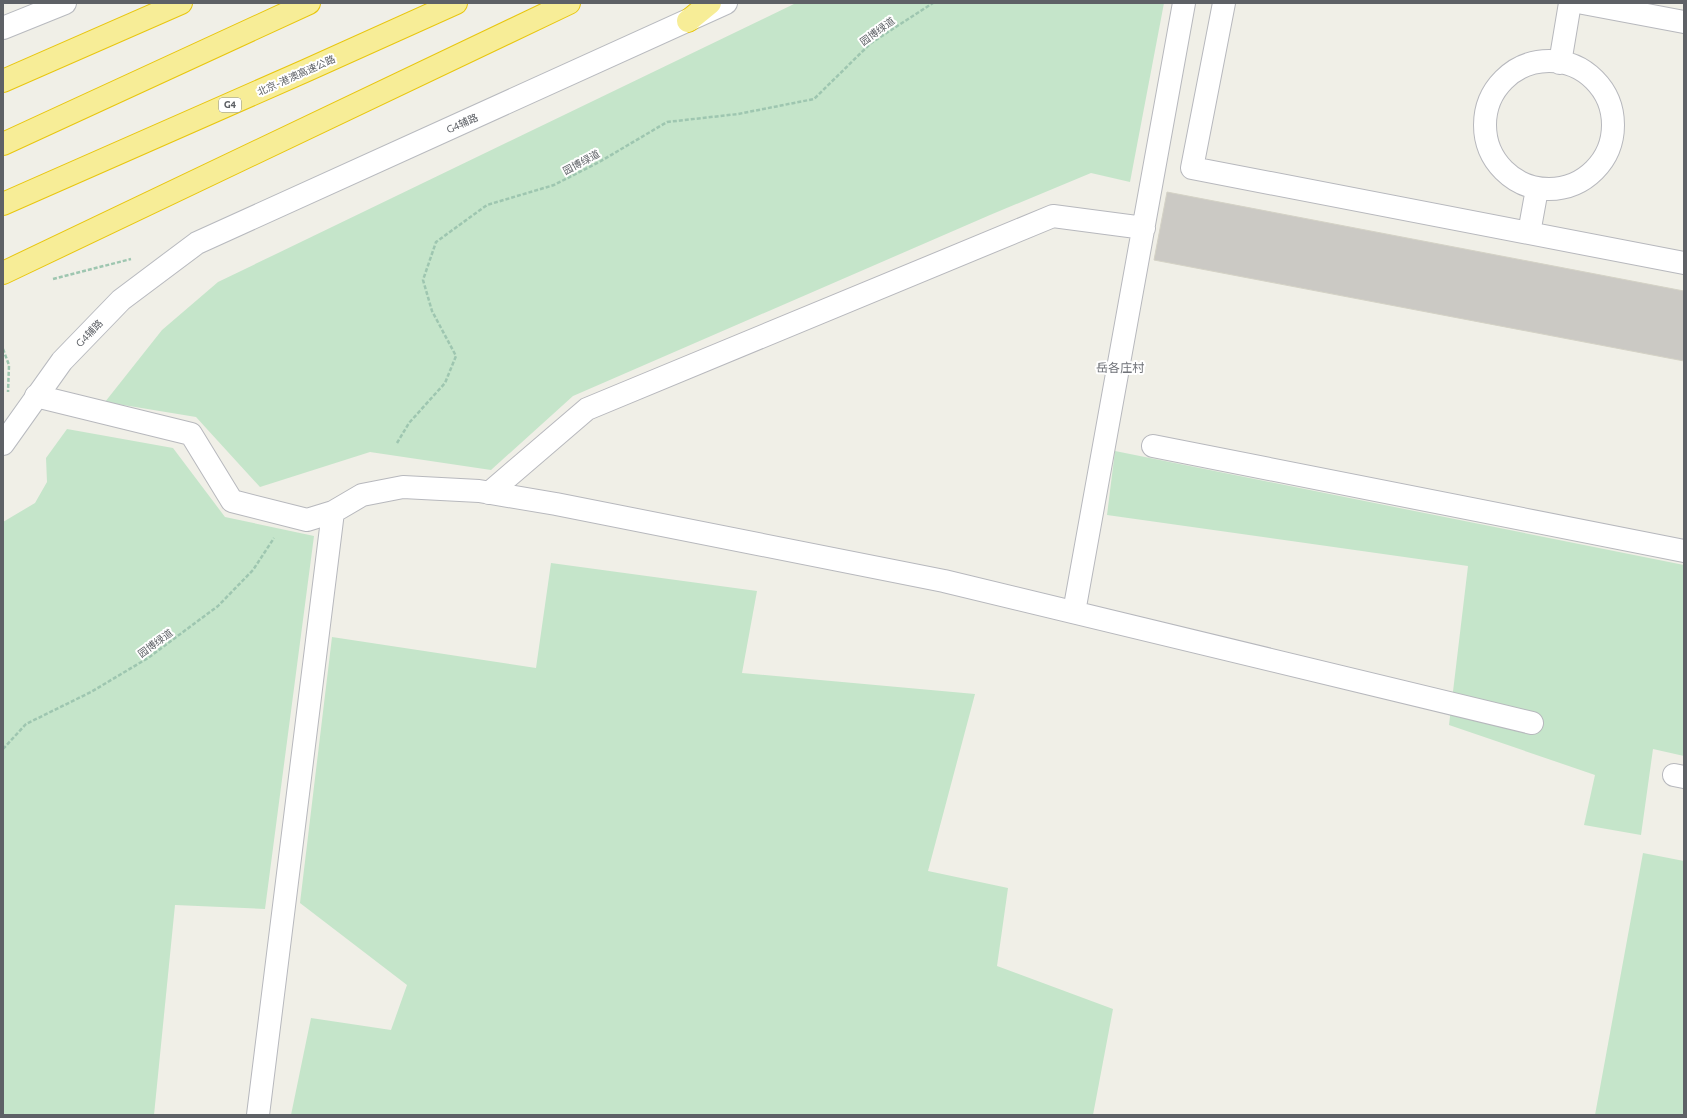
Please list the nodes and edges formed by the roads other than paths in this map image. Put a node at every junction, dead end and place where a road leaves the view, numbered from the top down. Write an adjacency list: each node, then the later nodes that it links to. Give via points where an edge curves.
1 (65, 3): 14 (street)
2 (181, 3): 16 (highway)
3 (309, 3): 17 (highway)
4 (456, 3): 19 (highway, 北京-港澳高速公路 / G4)
5 (569, 3): 23 (highway)
6 (710, 3): 12 (highway)
7 (726, 3): 12 (street, G4辅路)
8 (1184, 3): 20 (street)
9 (1224, 3): 21 (street, via 1192,168)
10 (1570, 3): 15 (street)
11 (1583, 3): 13 (street)
12 (688, 21): 24 (street, G4辅路, via 197,243 120,300 62,361)
13 (1684, 22)
14 (3, 28)
15 (1560, 63): 18 (street, via 1546,61 1526,65 1508,75 1495,90 1487,109 1484,129 1489,149 1500,167 1516,181); 18 (street, via 1567,63 1586,72 1600,86 1611,106 1614,128 1609,149 1601,162 1580,182 1559,189)
16 (3, 81)
17 (3, 144)
18 (1537, 189): 21 (street)
19 (3, 204)
20 (1144, 228): 27 (street, via 1053,216 587,409); 30 (street)
21 (1529, 233): 22 (street)
22 (1684, 263)
23 (3, 273)
24 (36, 396): 25 (street, G4辅路); 28 (street, via 190,434 232,501 307,520)
25 (3, 444)
26 (1153, 446): 29 (street)
27 (489, 493): 28 (street, via 402,487 362,495); 30 (street, via 944,581)
28 (333, 512): 32 (street)
29 (1684, 550)
30 (1074, 612): 31 (street)
31 (1532, 723)
32 (258, 1115)

